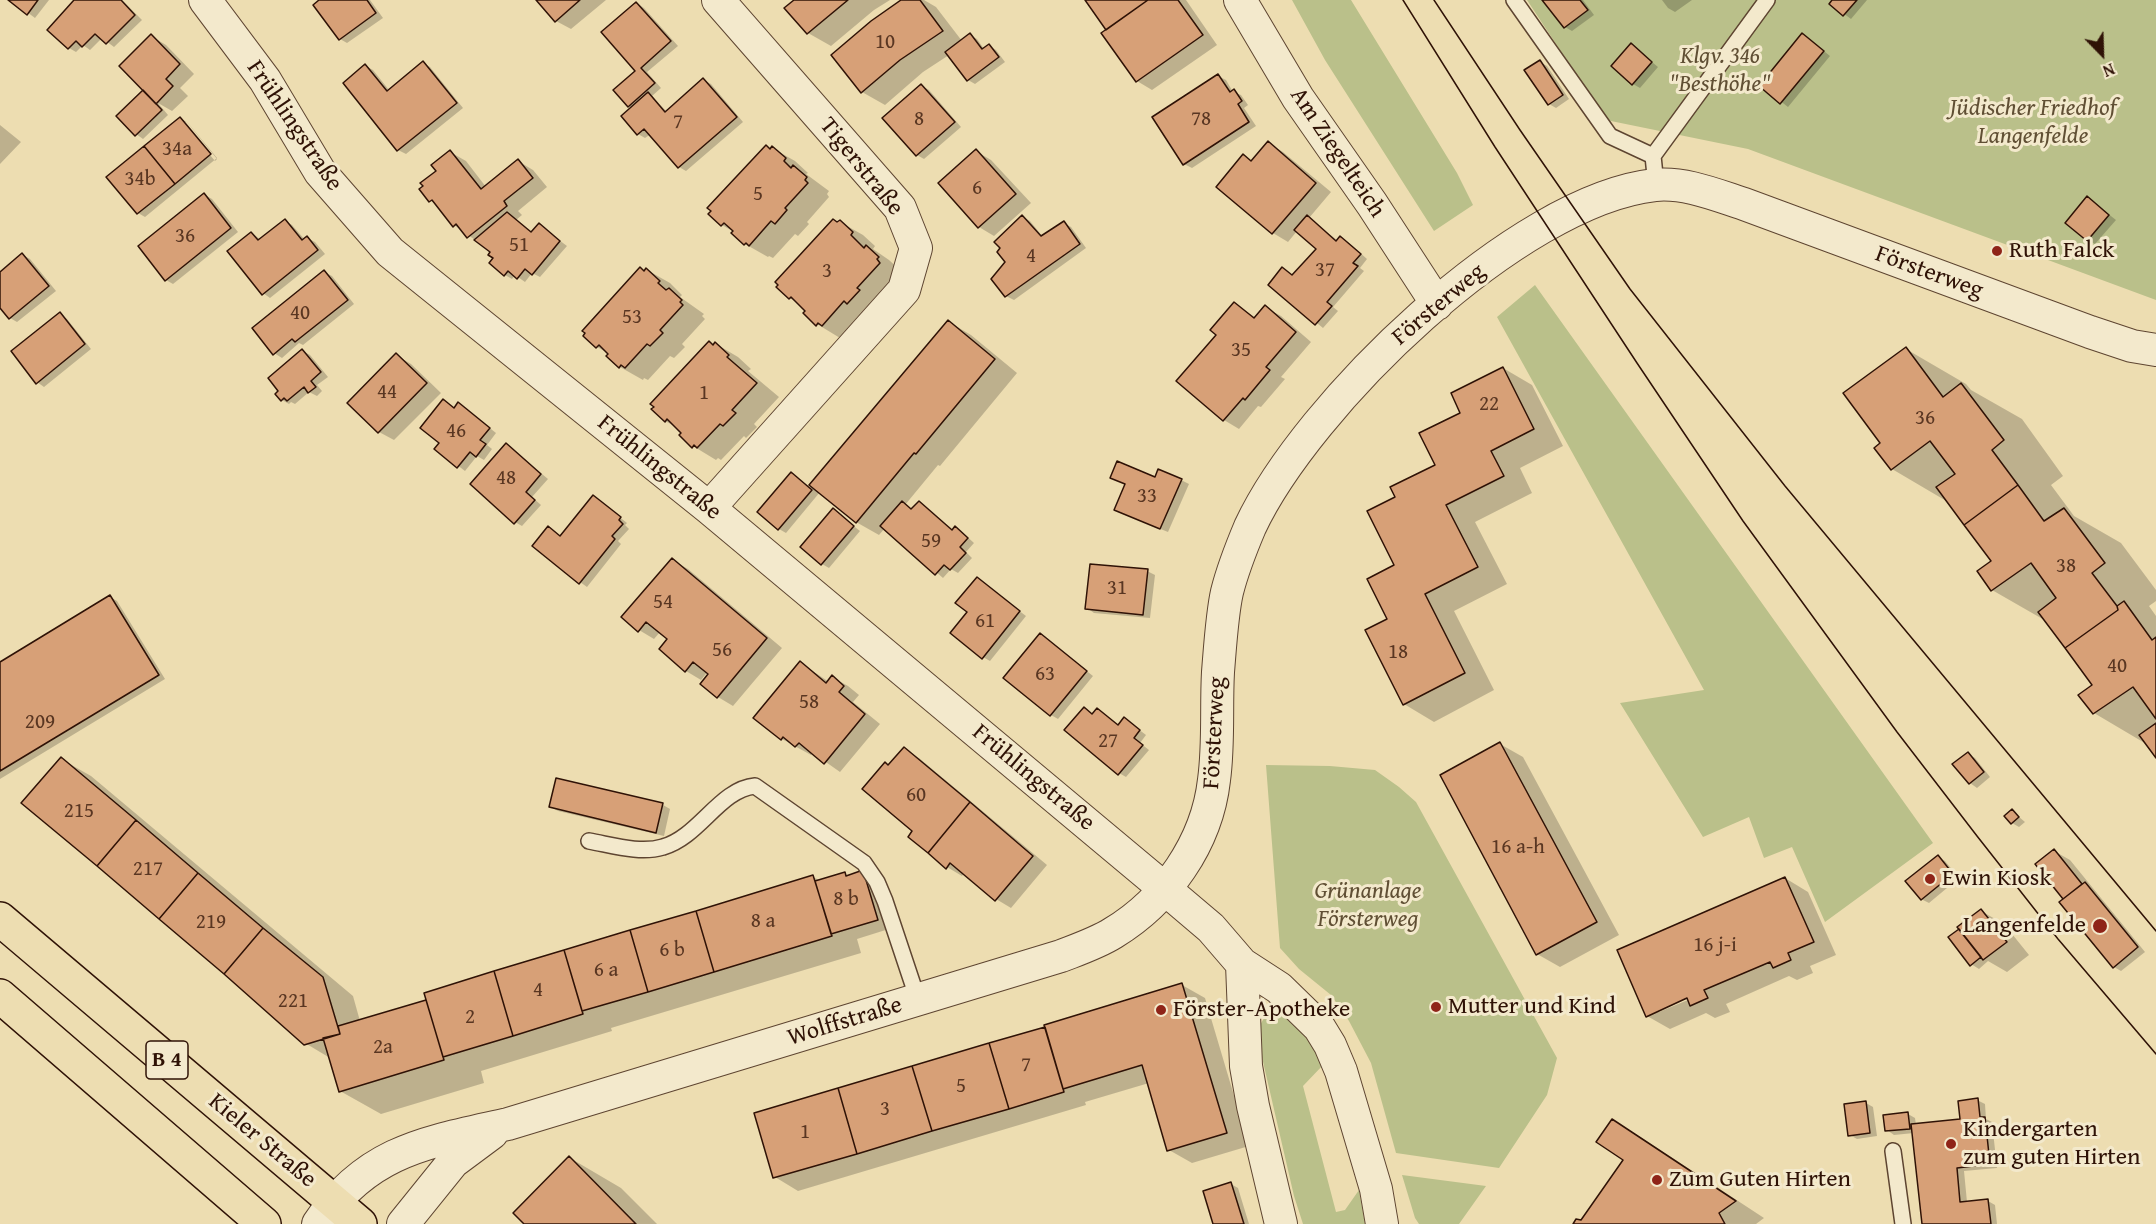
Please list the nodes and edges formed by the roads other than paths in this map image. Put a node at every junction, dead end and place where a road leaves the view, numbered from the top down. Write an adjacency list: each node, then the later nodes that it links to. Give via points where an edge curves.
1 (205, 0): 9 (street, Frühlingstraße, via 265,80 320,172 390,252)
2 (718, 0): 9 (street, Tigerstraße, via 900,208 916,248 904,290)
3 (1240, 0): 7 (street, Am Ziegelteich, via 1298,98)
4 (1514, 0): 6 (lane, via 1610,136)
5 (1767, 0): 6 (lane)
6 (1654, 170): 7 (street, Försterweg, via 1549,222); 8 (street, Försterweg, via 1693,188 2090,332)
7 (1437, 304): 11 (street, Försterweg, via 1358,378 1281,472 1250,528 1227,592 1210,806 1192,850)
8 (2156, 350)
9 (709, 508): 11 (street, Frühlingstraße)
10 (589, 841): 15 (lane, via 637,850 663,848 692,832 735,793 755,786 864,863 885,901)
11 (1165, 889): 13 (street, via 1211,928); 15 (street, Wolffstraße, via 1130,922 1086,947)
12 (0, 919): 18 (main road, Kieler Straße / B 4)
13 (1242, 964): 22 (street, via 1246,1066); 23 (street, via 1279,988 1319,1027 1330,1045 1376,1189)
14 (0, 996): 19 (main road, B 4)
15 (918, 999): 16 (street, Wolffstraße)
16 (508, 1124): 18 (street, Wolffstraße, via 401,1152 357,1179); 21 (street, Wolffstraße, via 453,1162)
17 (1893, 1151): 24 (lane)
18 (326, 1213): 20 (main road, Kieler Straße / B 4)
19 (264, 1224)
20 (360, 1224)
21 (402, 1224)
22 (1281, 1224)
23 (1382, 1224)
24 (1903, 1224)

